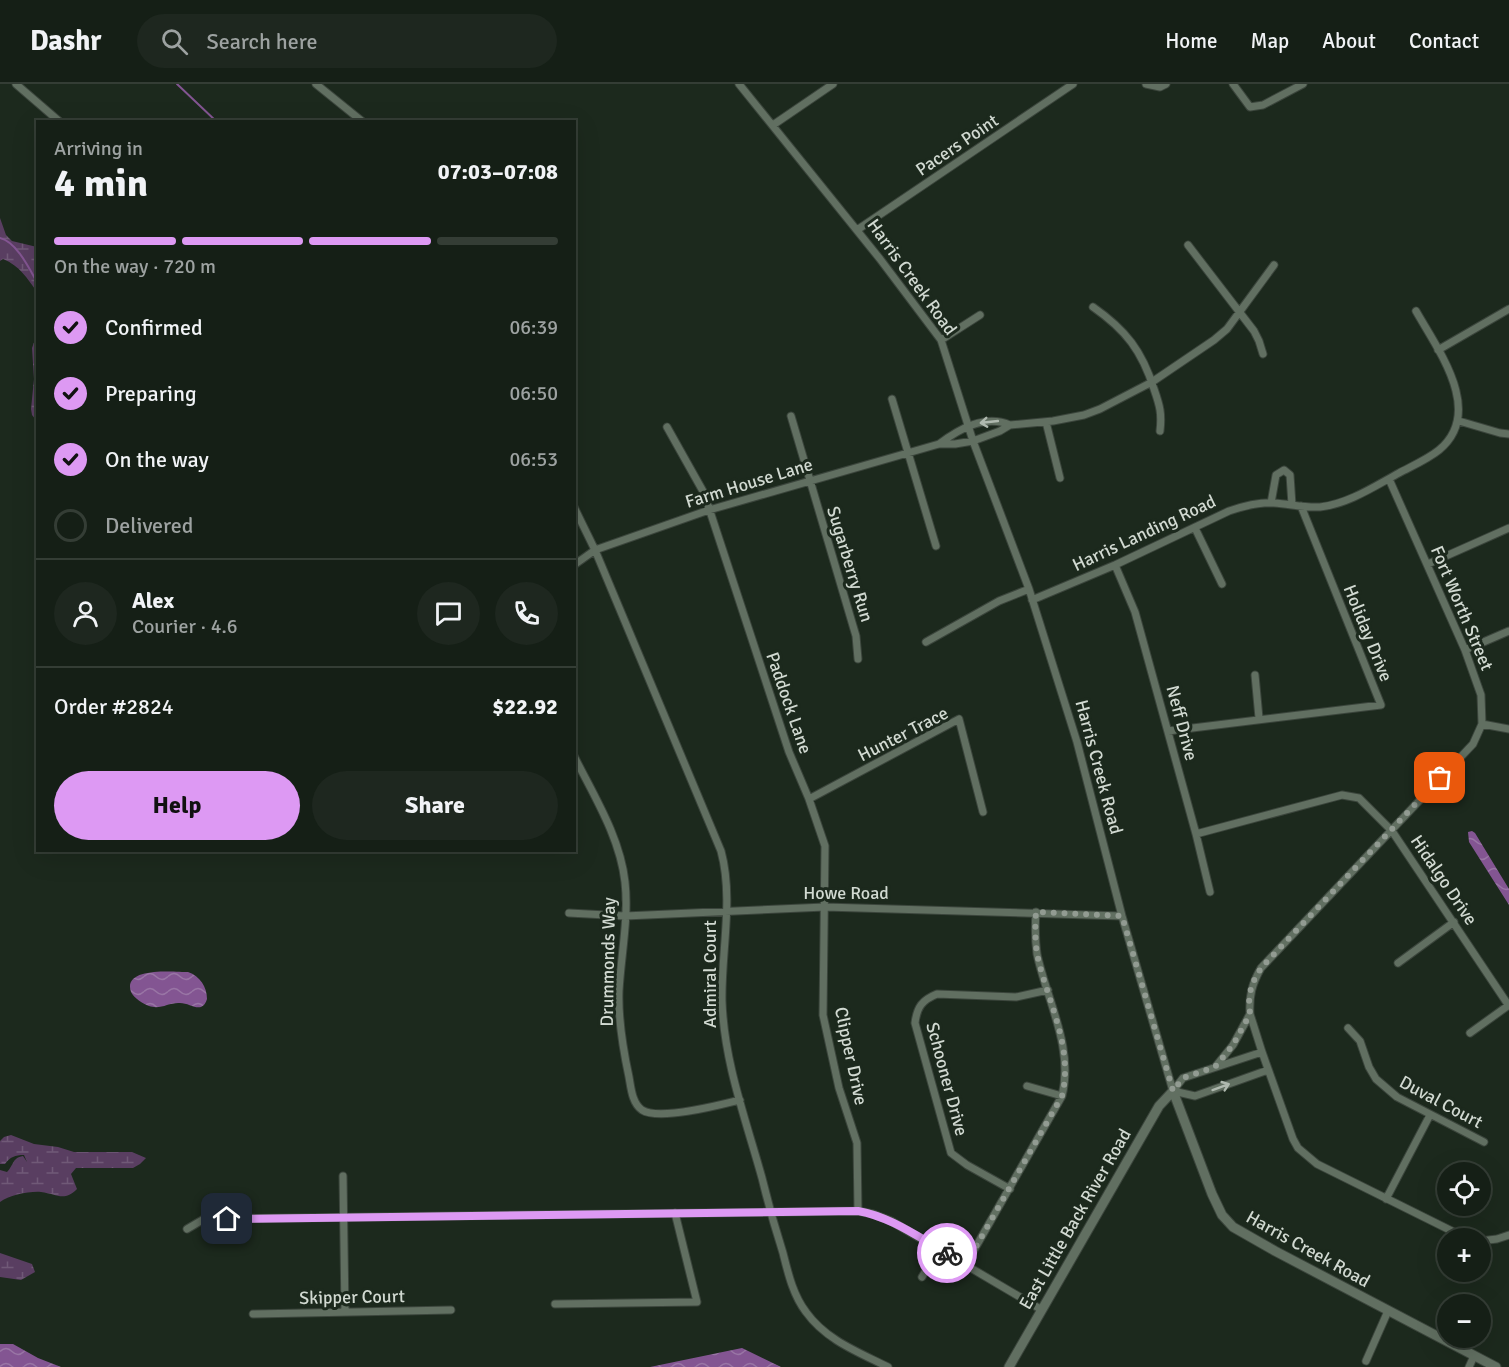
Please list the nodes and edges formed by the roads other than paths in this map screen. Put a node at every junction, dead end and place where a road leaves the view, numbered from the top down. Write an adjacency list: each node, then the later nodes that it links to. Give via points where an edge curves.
1 (16, 84): 10 (street)
2 (316, 84): 11 (street)
3 (739, 84): 12 (street, Harris Creek Road)
4 (833, 84): 12 (street)
5 (1073, 84): 13 (street, Pacers Point)
6 (1146, 84): 7 (street)
7 (1166, 84)
8 (1233, 84): 9 (street, via 1250,107 1263,105)
9 (1303, 84)
10 (58, 120)
11 (361, 120)
12 (773, 125): 13 (street, Harris Creek Road)
13 (857, 230): 21 (street, Harris Creek Road)
14 (1188, 245): 19 (street)
15 (1274, 266): 19 (street)
16 (1093, 307): 24 (street, via 1132,341)
17 (1509, 309): 22 (street)
18 (1416, 311): 22 (street)
19 (1240, 313): 23 (street); 24 (street, via 1214,340)
20 (980, 315): 21 (street)
21 (941, 340): 30 (street, Harris Creek Road)
22 (1438, 350): 27 (street, via 1460,404)
23 (1263, 354)
24 (1152, 382): 28 (street, via 1100,409); 32 (street, via 1162,413)
25 (892, 399): 36 (street)
26 (791, 416): 39 (street, Sugarberry Run)
27 (1459, 421): 33 (street); 38 (street, Harris Landing Road, via 1453,436 1439,451)
28 (1046, 422): 29 (street); 37 (street)
29 (1010, 425): 30 (street, Farm House Lane, one-way to 30, via 999,420); 34 (street, Farm House Lane)
30 (968, 426): 34 (street, Harris Creek Road); 35 (street, Farm House Lane)
31 (667, 427): 43 (street, Paddock Lane, via 704,493)
32 (1160, 431)
33 (1509, 434)
34 (973, 441): 35 (street, Farm House Lane); 53 (street, Harris Creek Road)
35 (939, 444): 36 (street, Farm House Lane)
36 (908, 453): 39 (street, Farm House Lane); 47 (street)
37 (1060, 478)
38 (1389, 479): 42 (street, Harris Landing Road, via 1333,505); 50 (street, Fort Worth Street)
39 (809, 480): 43 (street, Farm House Lane); 58 (street, Sugarberry Run, via 856,636)
40 (1271, 502): 41 (street, Harris Landing Road); 41 (street, via 1276,475 1284,470 1290,475); 45 (street, Harris Landing Road, via 1242,506)
41 (1292, 505): 42 (street, Harris Landing Road)
42 (1301, 506): 60 (street, Holiday Drive, via 1381,705)
43 (709, 510): 48 (street, Farm House Lane); 65 (street, Paddock Lane, via 789,752)
44 (576, 511): 48 (street, Admiral Court)
45 (1195, 528): 51 (street, Harris Landing Road); 52 (street)
46 (1509, 528): 50 (street)
47 (936, 546)
48 (595, 550): 49 (street, Farm House Lane); 71 (street, Admiral Court, via 721,851)
49 (576, 564)
50 (1428, 564): 57 (street, Fort Worth Street)
51 (1115, 565): 54 (street, Harris Landing Road); 63 (street, Neff Drive, via 1136,612)
52 (1222, 584)
53 (1029, 589): 54 (street, Harris Creek Road); 56 (street, via 999,601)
54 (1032, 600): 75 (street, Harris Creek Road, via 1077,742)
55 (1509, 631): 57 (street)
56 (926, 642)
57 (1465, 650): 61 (street, Fort Worth Street, via 1481,695)
58 (858, 659)
59 (1255, 675): 60 (street)
60 (1259, 718): 63 (street, Holiday Drive)
61 (1482, 724): 62 (street); 67 (street, via 1473,744)
62 (1509, 729)
63 (1168, 731): 68 (street, Neff Drive)
64 (576, 760): 74 (street, Drummonds Way, via 620,857)
65 (809, 799): 66 (street, Hunter Trace, via 959,719); 70 (street, Paddock Lane, via 825,846)
66 (983, 812)
67 (1392, 831): 68 (street, Hidalgo Drive, via 1359,798 1342,795); 76 (street, Hidalgo Drive); 80 (street, via 1261,968 1252,984)
68 (1197, 834): 69 (street, Neff Drive)
69 (1210, 892)
70 (825, 907): 71 (street, Howe Road); 72 (street, Howe Road); 95 (street, Clipper Drive, via 823,1015 839,1088 857,1143)
71 (726, 910): 74 (street, Howe Road); 89 (street, Admiral Court, via 723,1022)
72 (1036, 912): 75 (street, Howe Road); 78 (street, via 1035,937)
73 (570, 913): 74 (street, Howe Road)
74 (625, 916): 89 (street, Drummonds Way, via 620,1018 630,1084 638,1106 663,1114)
75 (1122, 916): 87 (street, Harris Creek Road)
76 (1455, 922): 77 (street); 79 (street, Hidalgo Drive)
77 (1398, 963)
78 (1048, 990): 88 (street, via 1065,1058); 93 (street, Schooner Drive, via 1016,997 937,994 919,1005 916,1014 915,1023 951,1153)
79 (1509, 1006): 82 (street)
80 (1250, 1014): 83 (street); 84 (street)
81 (1348, 1028): 90 (street, Duval Court, via 1360,1041 1369,1067 1381,1084)
82 (1470, 1033)
83 (1262, 1052): 84 (street, East Little Back River Road); 85 (street)
84 (1215, 1067): 87 (street, East Little Back River Road, via 1183,1078)
85 (1268, 1070): 87 (street, one-way to 85, via 1195,1096); 94 (street, via 1298,1148 1317,1164)
86 (1027, 1086): 88 (street)
87 (1173, 1091): 108 (street, East Little Back River Road, via 1159,1106); 109 (street, Harris Creek Road, via 1212,1194 1233,1227)
88 (1062, 1096): 93 (street)
89 (740, 1100): 96 (street, Admiral Court)
90 (1430, 1115): 91 (street, Duval Court); 94 (street)
91 (1484, 1142)
92 (343, 1176): 98 (street)
93 (1010, 1189): 104 (street)
94 (1386, 1199): 99 (street)
95 (858, 1211): 96 (street); 103 (street, via 891,1221)
96 (771, 1212): 97 (street); 114 (street, Admiral Court, via 796,1296 805,1311 836,1340)
97 (675, 1214): 98 (street); 106 (street, via 697,1302)
98 (343, 1218): 100 (street, via 204,1219); 110 (street)
99 (1445, 1228)
100 (187, 1229)
101 (1509, 1235): 102 (street)
102 (1491, 1240)
103 (939, 1248): 104 (street); 105 (street)
104 (966, 1264): 108 (street)
105 (922, 1277)
106 (555, 1304)
107 (451, 1310): 110 (street, Skipper Court)
108 (1042, 1310): 115 (street, East Little Back River Road)
109 (1388, 1311): 112 (street, Harris Creek Road); 113 (street)
110 (345, 1312): 111 (street, Skipper Court)
111 (253, 1314)
112 (1474, 1356): 116 (street); 117 (street, Harris Creek Road)
113 (1366, 1361)
114 (888, 1367)
115 (1009, 1367)
116 (1469, 1367)
117 (1496, 1367)

